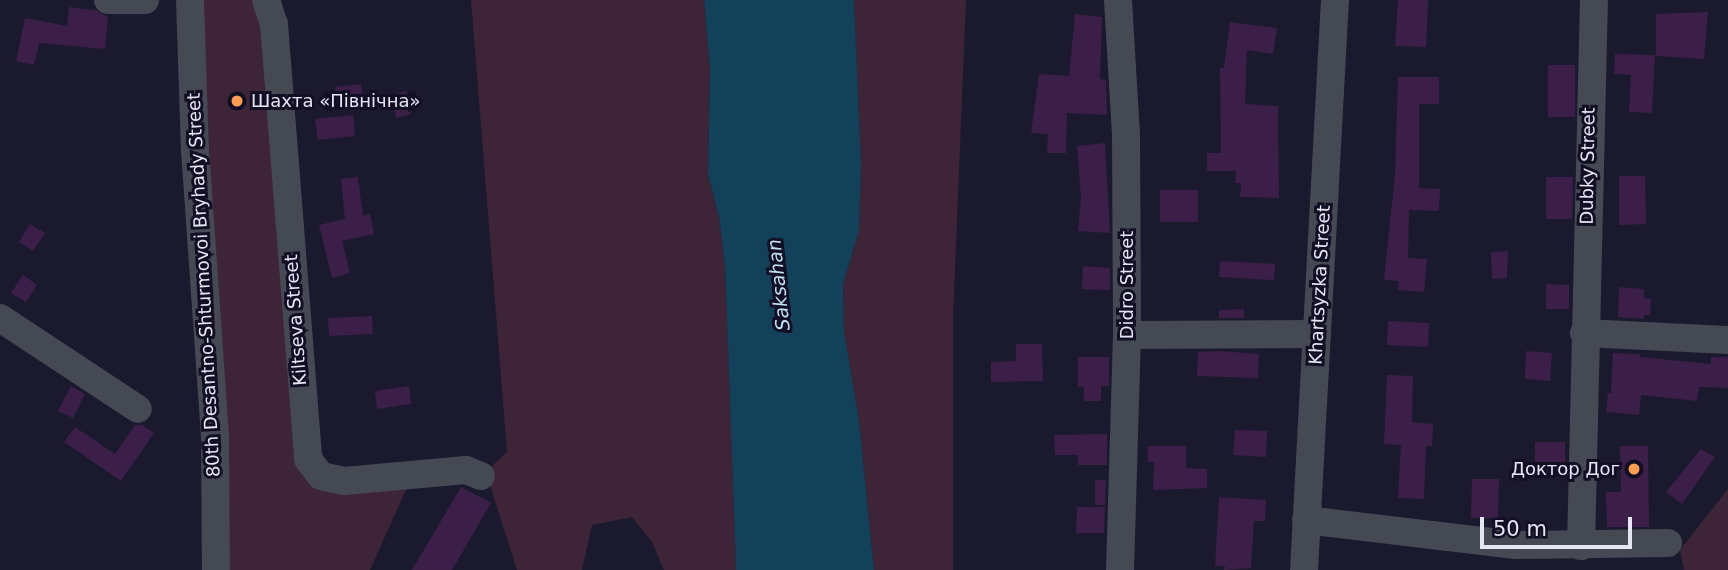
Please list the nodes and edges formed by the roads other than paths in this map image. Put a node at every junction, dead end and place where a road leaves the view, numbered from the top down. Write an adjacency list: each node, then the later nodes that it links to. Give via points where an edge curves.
1 (108, 0): 2 (street)
2 (145, 0)
3 (190, 0): 18 (street, 80th Desantno-Shturmovoi Bryhady Street, via 195,150 215,439)
4 (266, 0): 14 (street, Kiltseva Street, via 274,24 309,459 320,476 344,481 466,470)
5 (1118, 0): 11 (street, Didro Street, via 1126,134)
6 (1335, 0): 10 (street, Khartsyzka Street)
7 (1594, 0): 9 (street, Dubky Street)
8 (0, 318): 13 (street)
9 (1584, 333): 12 (street); 17 (street, Dubky Street)
10 (1317, 334): 11 (street); 15 (street, Khartsyzka Street)
11 (1127, 335): 19 (street, Didro Street)
12 (1728, 340)
13 (138, 409)
14 (481, 476)
15 (1306, 520): 17 (street, via 1516,545); 20 (street, Khartsyzka Street)
16 (1668, 543): 17 (street)
17 (1581, 546)
18 (216, 570)
19 (1120, 570)
20 (1304, 570)

